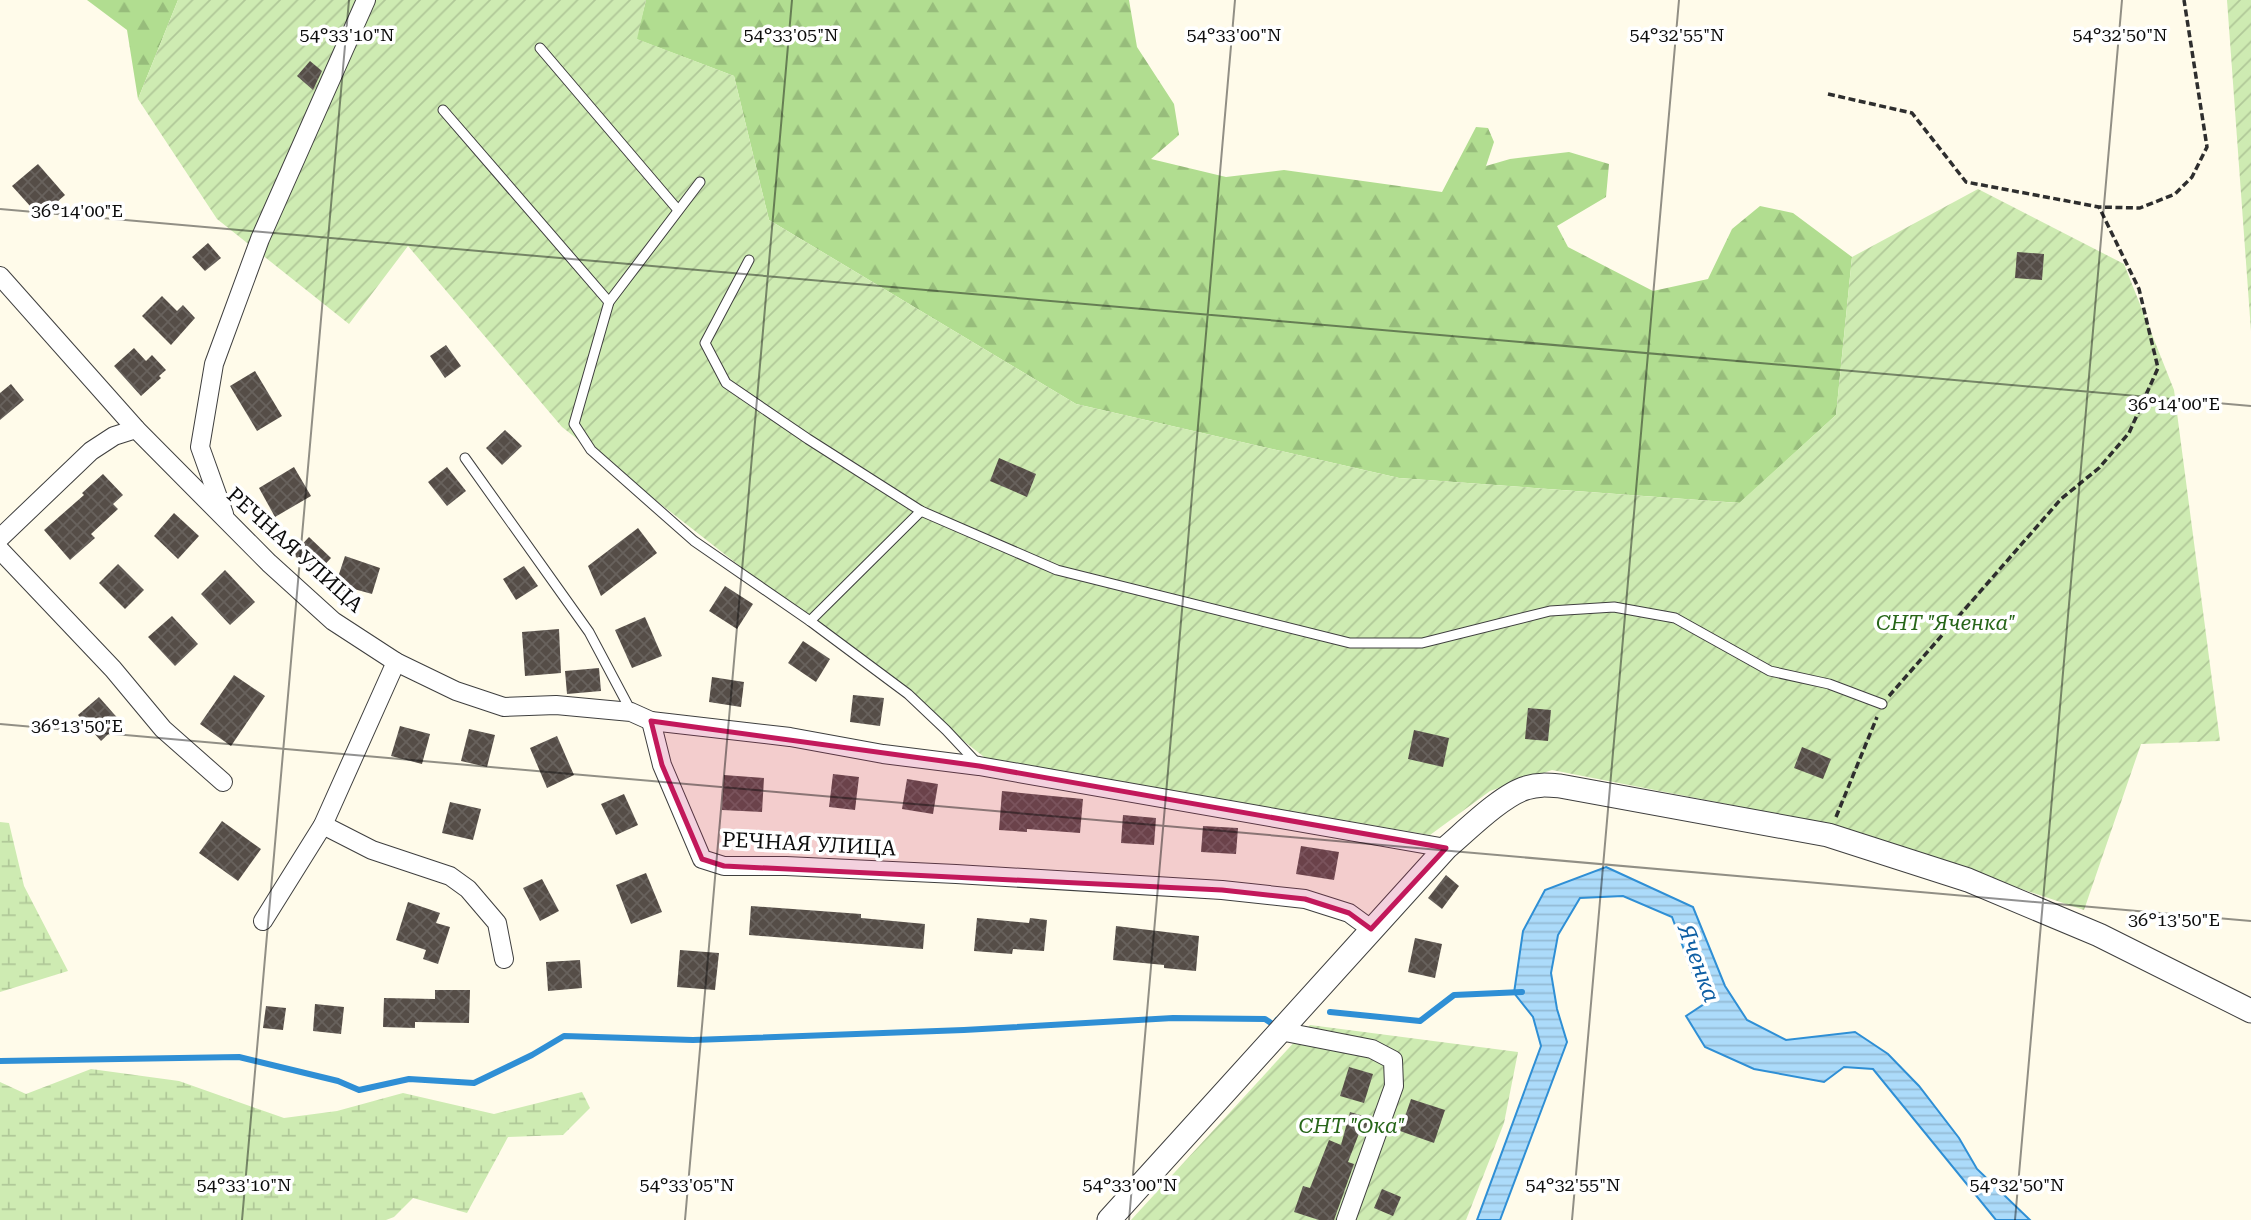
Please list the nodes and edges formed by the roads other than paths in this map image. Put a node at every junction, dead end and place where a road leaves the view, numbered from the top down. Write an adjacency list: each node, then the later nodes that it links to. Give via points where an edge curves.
1 (366, 0): 12 (street, via 260,239 214,364 200,447)
2 (540, 48): 5 (lane)
3 (443, 110): 8 (lane)
4 (699, 181): 5 (lane)
5 (678, 210): 8 (lane)
6 (749, 260): 11 (lane, via 705,343 726,383)
7 (0, 276): 9 (street, РЕЧНАЯ УЛИЦА)
8 (610, 302): 15 (lane, via 574,424 592,450 694,541)
9 (136, 429): 12 (street, РЕЧНАЯ УЛИЦА); 13 (street, via 91,451)
10 (465, 458): 18 (lane, via 589,632)
11 (920, 511): 15 (lane); 17 (lane, via 1057,570 1350,643 1422,643 1550,611 1614,607 1675,618 1770,671 1829,684)
12 (226, 521): 16 (street, РЕЧНАЯ УЛИЦА, via 333,621)
13 (0, 538)
14 (0, 550): 21 (street, via 163,729)
15 (810, 621): 20 (lane, via 908,694)
16 (396, 662): 18 (street, РЕЧНАЯ УЛИЦА, via 456,691 505,707 556,705); 22 (street)
17 (1882, 704)
18 (631, 712): 19 (street, РЕЧНАЯ УЛИЦА)
19 (651, 721): 20 (street); 25 (street, РЕЧНАЯ УЛИЦА, via 662,765 702,859 724,866 943,873 1222,890 1304,899 1349,913)
20 (979, 766): 23 (street)
21 (223, 782)
22 (323, 825): 24 (street); 26 (street, via 372,850 450,876 468,889 497,923)
23 (1446, 848): 25 (street); 27 (street, via 1524,788 1543,785 1828,835 1968,880 2099,935)
24 (263, 921)
25 (1371, 929): 28 (street)
26 (504, 959)
27 (2251, 1011)
28 (1280, 1031): 29 (street); 30 (street, via 1371,1049 1393,1059 1394,1086)
29 (1109, 1220)
30 (1346, 1220)

